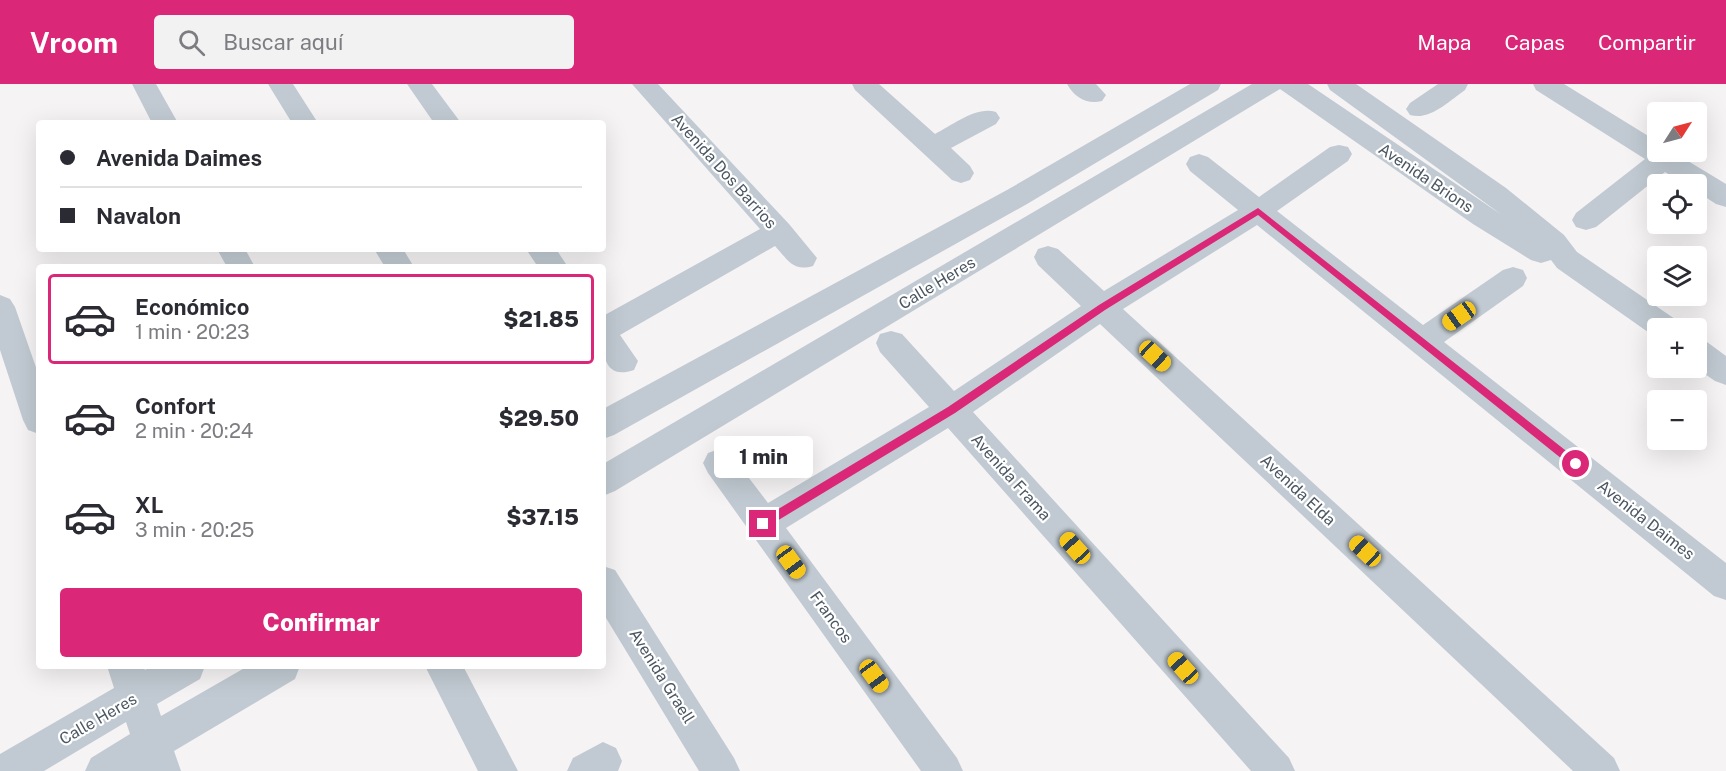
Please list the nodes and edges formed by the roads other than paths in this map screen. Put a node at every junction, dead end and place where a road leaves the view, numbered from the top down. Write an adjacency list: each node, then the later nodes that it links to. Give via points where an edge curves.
1 (144, 84): 14 (street)
2 (280, 84): 15 (street)
3 (419, 84): 16 (street)
4 (644, 84): 27 (street, Avenida Dos Barrios)
5 (864, 84): 17 (street)
6 (1209, 84): 46 (street, via 1017,197)
7 (1271, 84): 48 (street, Calle Heres)
8 (1290, 84): 31 (street, Avenida Brions, via 1483,217 1543,253)
9 (1339, 84): 31 (street, Avenida Brions, via 1496,195 1554,243)
10 (1456, 84): 12 (street)
11 (1545, 84): 18 (street)
12 (1419, 109)
13 (987, 118): 17 (street)
14 (163, 120)
15 (303, 120)
16 (446, 120)
17 (932, 147): 23 (street)
18 (1647, 147)
19 (1339, 154): 25 (street)
20 (1659, 162): 26 (street)
21 (1670, 162): 24 (street)
22 (1199, 164): 25 (street, Avenida Daimes)
23 (961, 173)
24 (1726, 197)
25 (1258, 211): 35 (street); 39 (street, Avenida Daimes)
26 (1586, 220)
27 (779, 231): 30 (street, Avenida Dos Barrios); 37 (street)
28 (542, 252): 32 (street)
29 (1048, 257): 35 (street, Avenida Elda)
30 (803, 258)
31 (1567, 260): 36 (street, Avenida Brions)
32 (552, 264)
33 (1513, 278): 39 (street)
34 (0, 307): 45 (street)
35 (1102, 307): 44 (street); 63 (street, Avenida Elda)
36 (1651, 318)
37 (606, 330)
38 (606, 336): 42 (street)
39 (1422, 342): 50 (street, Avenida Daimes)
40 (891, 343): 44 (street, Avenida Frama)
41 (1707, 359): 43 (street)
42 (623, 361)
43 (1726, 372)
44 (951, 410): 49 (street); 62 (street, Avenida Frama)
45 (36, 411)
46 (606, 423)
47 (718, 463): 49 (street, Francos)
48 (606, 479)
49 (763, 524): 61 (street, Francos)
50 (1726, 584)
51 (606, 587): 60 (street, Avenida Graell)
52 (176, 669): 55 (street, Calle Heres)
53 (278, 669): 56 (street)
54 (445, 669): 59 (street)
55 (130, 682): 56 (street); 57 (street, Calle Heres)
56 (157, 757): 58 (street)
57 (8, 771)
58 (104, 771)
59 (499, 771)
60 (721, 771)
61 (944, 771)
62 (1276, 771)
63 (1601, 771)

